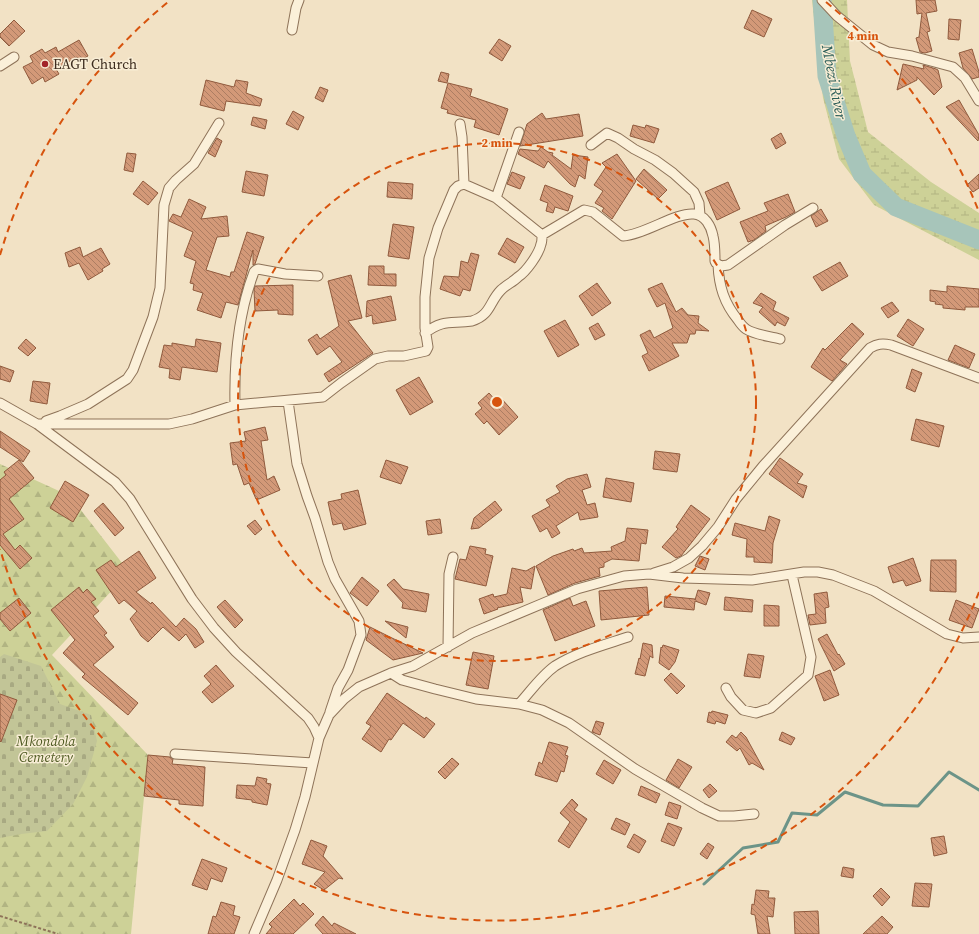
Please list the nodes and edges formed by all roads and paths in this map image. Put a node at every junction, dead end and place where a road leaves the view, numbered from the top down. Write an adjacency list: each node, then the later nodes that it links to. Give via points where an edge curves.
1 (299, 0): 3 (street)
2 (822, 0): 6 (street, via 837,16 873,44 888,52 953,67 965,78)
3 (292, 30)
4 (14, 57): 5 (street)
5 (0, 66)
6 (979, 101)
7 (219, 123): 24 (street, via 194,164 169,188 164,205 158,302 133,370 127,379 88,404)
8 (460, 124): 11 (street)
9 (519, 132): 12 (street)
10 (591, 145): 14 (street, via 606,133 655,160 694,192 699,203)
11 (464, 184): 12 (street); 18 (street, via 454,190 429,258)
12 (496, 198): 15 (street)
13 (813, 208): 16 (street, via 728,265)
14 (700, 215): 15 (street, via 693,213 680,216 623,236 593,212 584,210); 16 (street, via 709,225 713,236 715,261)
15 (542, 235): 18 (street, via 541,244 528,268 500,290 485,314 477,320 440,323)
16 (718, 265): 19 (street, via 723,298 742,326 756,333)
17 (318, 276): 23 (street, via 258,269 254,272 242,314 237,346 234,373)
18 (425, 334): 21 (street, via 428,347 426,351 375,359 323,397)
19 (780, 339)
20 (979, 378): 26 (street, via 891,344 875,345 763,466 702,546 672,568)
21 (288, 400): 23 (street); 34 (street, via 297,464 328,562 359,621 361,635)
22 (0, 403): 24 (street)
23 (235, 405): 24 (street, via 170,424)
24 (37, 424): 35 (street, via 115,482 130,499 192,599 214,628 257,672 308,718)
25 (453, 557): 30 (street, via 449,574)
26 (649, 574): 27 (street, via 739,581); 30 (street, via 624,576 577,589 472,634)
27 (792, 575): 29 (street, via 818,572 833,575 874,591 947,634 963,638); 32 (street, via 811,657 808,675 771,708 756,713 743,710)
28 (628, 637): 33 (street, via 584,652 555,666)
29 (979, 637)
30 (448, 647): 31 (street, via 413,666)
31 (391, 673): 33 (street, via 402,680 476,699); 34 (street, via 359,687)
32 (726, 688)
33 (519, 704): 38 (street, via 542,710 569,723 635,769 719,816)
34 (329, 715): 35 (street)
35 (319, 738): 37 (street)
36 (175, 754): 37 (street)
37 (313, 763): 41 (street, via 306,797 277,880)
38 (754, 814)
39 (0, 916): 40 (path)
40 (58, 934)
41 (254, 934)

